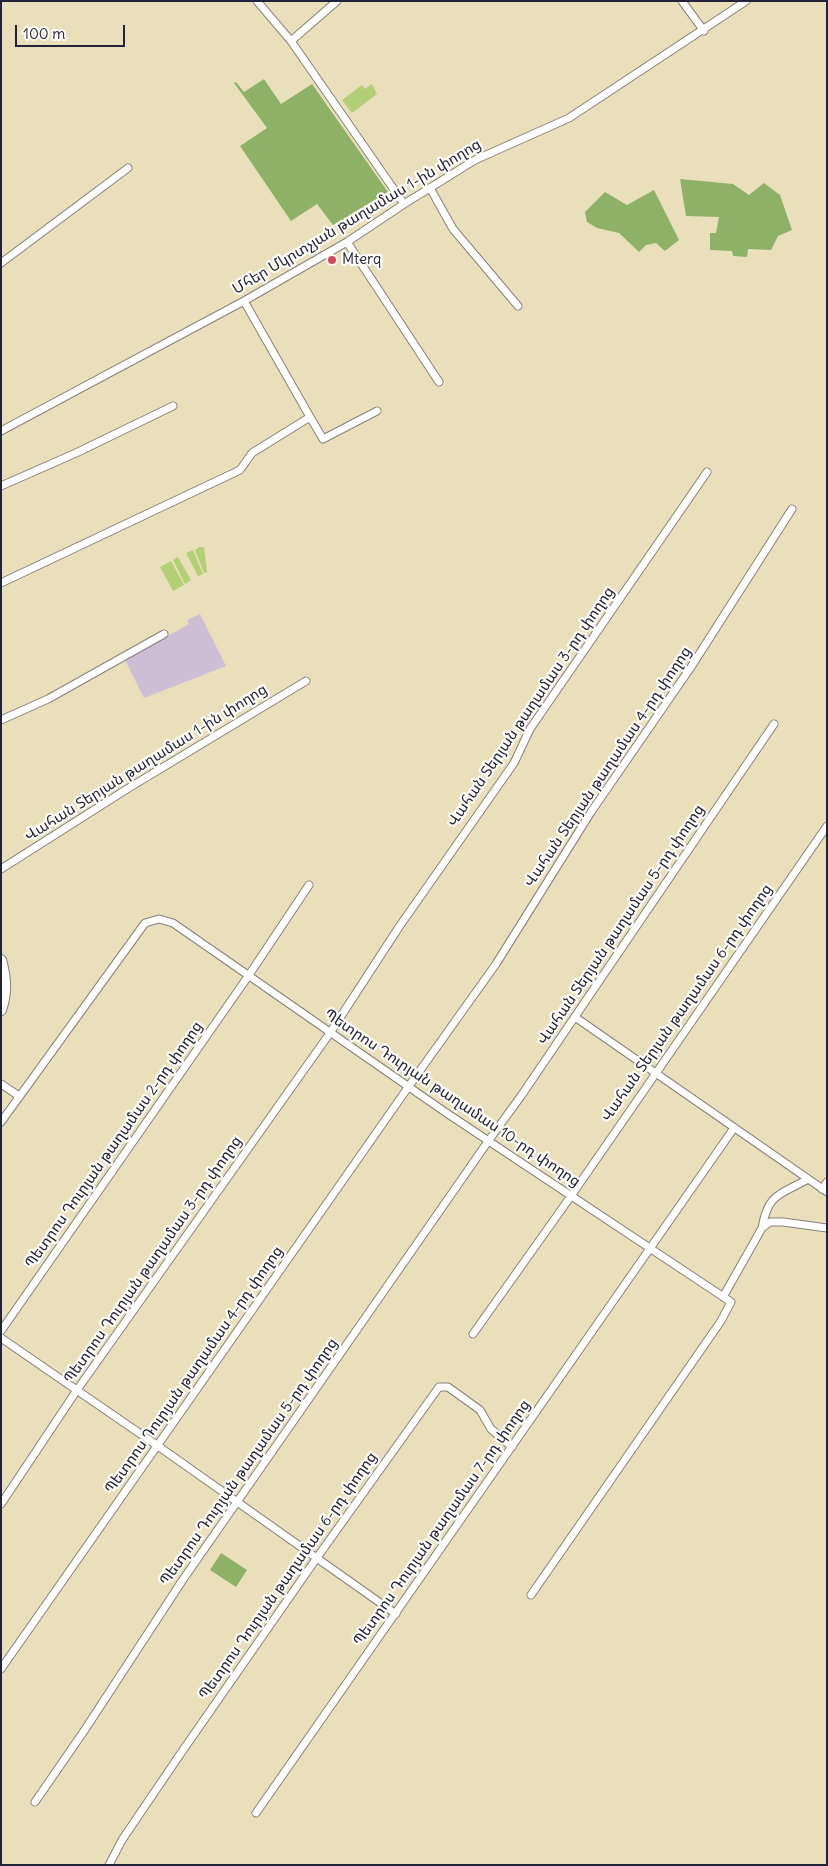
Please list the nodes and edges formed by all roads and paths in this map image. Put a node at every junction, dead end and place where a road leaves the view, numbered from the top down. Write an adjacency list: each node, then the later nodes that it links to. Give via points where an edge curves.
1 (257, 1): 6 (street)
2 (337, 1): 6 (street)
3 (682, 1): 5 (street)
4 (746, 1): 5 (street, Մհեր Մկրտչյան թաղամաս 1-ին փողոց)
5 (704, 31): 8 (street, Մհեր Մկրտչյան թաղամաս 1-ին փողոց, via 569,118 475,160)
6 (291, 41): 9 (street)
7 (128, 168): 11 (street)
8 (430, 188): 9 (street, Մհեր Մկրտչյան թաղամաս 1-ին փողոց); 13 (street, via 453,229)
9 (404, 204): 10 (street, Մհեր Մկրտչյան թաղամաս 1-ին փողոց)
10 (347, 242): 12 (street, Մհեր Մկրտչյան թաղամաս 1-ին փողոց); 14 (street)
11 (1, 263)
12 (244, 301): 17 (street); 18 (street, Մհեր Մկրտչյան թաղամաս 1-ին փողոց)
13 (518, 306)
14 (439, 382)
15 (173, 406): 20 (street)
16 (377, 411): 17 (street, via 323,439)
17 (310, 417): 22 (street, via 252,454 240,470)
18 (1, 431)
19 (707, 472): 34 (street, Վահան Տերյան թաղամաս 3-րդ փողոց, via 530,729 514,763 399,927)
20 (1, 486)
21 (792, 509): 37 (street, Վահան Տերյան թաղամաս 4-րդ փողոց, via 696,659 591,812 496,964)
22 (1, 582)
23 (164, 634): 25 (street, via 48,699)
24 (306, 681): 28 (street, Վահան Տերյան թաղամաս 1-ին փողոց)
25 (1, 720)
26 (774, 724): 33 (street, Վահան Տերյան թաղամաս 5-րդ փողոց)
27 (827, 826): 35 (street, Վահան Տերյան թաղամաս 6-րդ փողոց)
28 (1, 869)
29 (309, 885): 31 (street, Պետրոս Դուրյան թաղամաս 2-րդ փողոց)
30 (1, 960): 32 (main road, via 6,992)
31 (249, 975): 34 (street, Պետրոս Դուրյան թաղամաս 10-րդ փողոց); 38 (street, Պետրոս Դուրյան թաղամաս 10-րդ փողոց, via 173,923 158,919 145,923); 50 (street, Պետրոս Դուրյան թաղամաս 2-րդ փողոց)
32 (1, 1010)
33 (575, 1017): 35 (street); 41 (street, Վահան Տերյան թաղամաս 5-րդ փողոց)
34 (330, 1033): 37 (street, Պետրոս Դուրյան թաղամաս 10-րդ փողոց); 53 (street, Պետրոս Դուրյան թաղամաս 3-րդ փողոց)
35 (656, 1072): 40 (street); 45 (street, Վահան Տերյան թաղամաս 6-րդ փողոց)
36 (1, 1084): 38 (street)
37 (409, 1086): 41 (street, Պետրոս Դուրյան թաղամաս 10-րդ փողոց); 54 (street, Պետրոս Դուրյան թաղամաս 4-րդ փողոց)
38 (19, 1096): 39 (street)
39 (1, 1122)
40 (734, 1128): 42 (street); 48 (street, Պետրոս Դուրյան թաղամաս 7-րդ փողոց)
41 (489, 1140): 45 (street, Պետրոս Դուրյան թաղամաս 10-րդ փողոց); 56 (street, Պետրոս Դուրյան թաղամաս 5-րդ փողոց)
42 (808, 1179): 44 (street); 46 (street, via 769,1203)
43 (827, 1182): 44 (street)
44 (824, 1190)
45 (571, 1196): 48 (street, Պետրոս Դուրյան թաղամաս 10-րդ փողոց); 51 (street)
46 (762, 1228): 47 (street, via 770,1222); 49 (street)
47 (827, 1228)
48 (651, 1249): 49 (street, Պետրոս Դուրյան թաղամաս 10-րդ փողոց); 55 (street, Պետրոս Դուրյան թաղամաս 7-րդ փողոց)
49 (723, 1297): 59 (street, Պետրոս Դուրյան թաղամաս 10-րդ փողոց, via 731,1302 721,1321)
50 (1, 1330)
51 (473, 1334)
52 (1, 1338): 53 (street)
53 (77, 1390): 54 (street); 57 (street, Պետրոս Դուրյան թաղամաս 3-րդ փողոց)
54 (158, 1446): 56 (street); 61 (street, Պետրոս Դուրյան թաղամաս 4-րդ փողոց)
55 (512, 1447): 58 (street, Պետրոս Դուրյան թաղամաս 6-րդ փողոց, via 491,1429 480,1410 448,1387 439,1386); 60 (street, Պետրոս Դուրյան թաղամաս 7-րդ փողոց)
56 (236, 1502): 58 (street); 62 (street, Պետրոս Դուրյան թաղամաս 5-րդ փողոց)
57 (1, 1504)
58 (316, 1559): 60 (street); 64 (street, Պետրոս Դուրյան թաղամաս 6-րդ փողոց, via 149,1799)
59 (531, 1594)
60 (396, 1614): 63 (street, Պետրոս Դուրյան թաղամաս 7-րդ փողոց)
61 (1, 1669)
62 (35, 1802)
63 (256, 1813)
64 (109, 1865)

